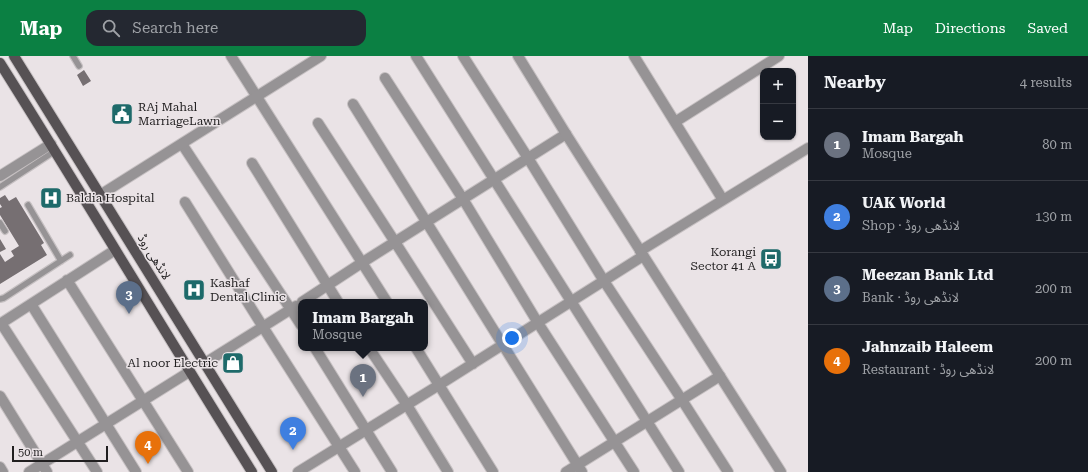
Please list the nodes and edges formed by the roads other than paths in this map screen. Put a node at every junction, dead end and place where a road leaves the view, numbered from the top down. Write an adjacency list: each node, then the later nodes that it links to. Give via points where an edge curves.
1 (14, 56): 27 (main road, لانڈھی روڈ)
2 (73, 56): 11 (lane)
3 (231, 56): 13 (street)
4 (321, 56): 13 (street)
5 (416, 56): 25 (street)
6 (463, 56): 21 (street)
7 (518, 56): 17 (street)
8 (780, 56): 15 (street)
9 (636, 57): 15 (street)
10 (0, 63): 19 (main road)
11 (79, 66)
12 (385, 78): 28 (street)
13 (257, 97): 18 (street); 40 (street)
14 (353, 104): 32 (street)
15 (675, 122): 29 (street)
16 (318, 123): 35 (street)
17 (566, 134): 21 (street); 37 (street)
18 (182, 144): 27 (street); 51 (street)
19 (53, 147): 22 (street); 36 (main road)
20 (808, 148): 29 (street)
21 (528, 158): 25 (street); 42 (street)
22 (30, 162): 24 (street); 26 (lane)
23 (252, 163): 43 (street)
24 (1, 172)
25 (494, 180): 28 (street); 48 (street)
26 (0, 187)
27 (100, 195): 60 (main road, لانڈھی روڈ)
28 (463, 199): 32 (street); 53 (street)
29 (724, 200): 37 (street)
30 (185, 202): 55 (street)
31 (28, 205): 39 (lane)
32 (427, 222): 35 (street); 56 (street)
33 (0, 223): 34 (lane)
34 (5, 231)
35 (395, 242): 40 (street); 61 (street)
36 (115, 250): 41 (street); 62 (main road)
37 (642, 253): 42 (street); 63 (street)
38 (70, 255): 39 (lane)
39 (61, 261): 44 (lane)
40 (363, 262): 43 (street); 47 (street)
41 (67, 280): 49 (street); 67 (street)
42 (604, 280): 48 (street); 66 (street)
43 (327, 285): 45 (street); 46 (street)
44 (0, 299)
45 (306, 299)
46 (336, 299)
47 (385, 299)
48 (571, 302): 53 (street); 69 (street)
49 (31, 304): 54 (street); 70 (street)
50 (298, 304): 51 (street)
51 (291, 309): 52 (street); 55 (street)
52 (298, 320)
53 (538, 322): 56 (street); 73 (street)
54 (1, 324): 72 (street)
55 (263, 327): 60 (street); 74 (street)
56 (503, 345): 61 (street); 77 (street)
57 (317, 351): 71 (street)
58 (371, 351): 68 (street)
59 (418, 351): 64 (street)
60 (205, 363): 84 (main road, لانڈھی روڈ)
61 (473, 364): 64 (street)
62 (189, 372): 67 (street); 83 (main road)
63 (720, 376): 66 (street); 94 (street)
64 (439, 385): 68 (street); 89 (street)
65 (0, 396): 76 (street)
66 (682, 400): 69 (street); 93 (street)
67 (143, 401): 70 (street); 82 (street)
68 (407, 405): 71 (street); 88 (street)
69 (647, 422): 73 (street); 92 (street)
70 (106, 424): 72 (street); 81 (street)
71 (366, 430): 74 (street); 87 (street)
72 (78, 441): 76 (street); 80 (street)
73 (615, 442): 77 (street); 91 (street)
74 (339, 447): 85 (street); 86 (street)
75 (0, 467): 78 (street)
76 (45, 468): 79 (street)
77 (580, 468): 90 (street)
78 (3, 472)
79 (29, 472)
80 (97, 472)
81 (136, 472)
82 (188, 472)
83 (252, 472)
84 (272, 472)
85 (298, 472)
86 (355, 472)
87 (392, 472)
88 (448, 472)
89 (493, 472)
90 (566, 472)
91 (634, 472)
92 (679, 472)
93 (728, 472)
94 (781, 472)

